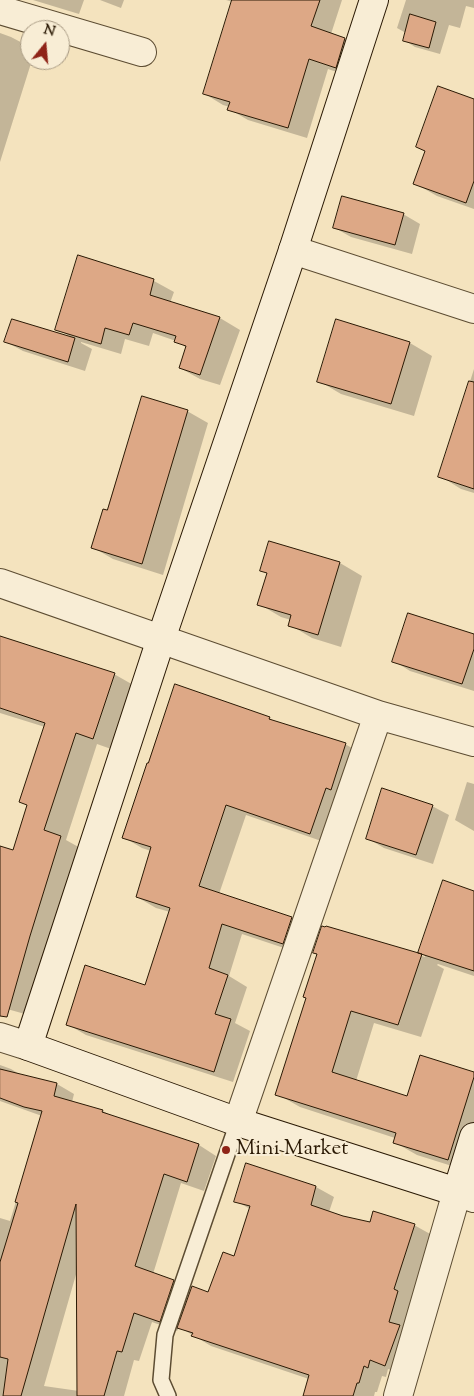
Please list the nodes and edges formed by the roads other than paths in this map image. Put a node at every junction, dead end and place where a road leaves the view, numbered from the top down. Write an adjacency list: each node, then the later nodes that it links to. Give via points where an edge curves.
1 (374, 0): 4 (main road)
2 (0, 10): 3 (main road)
3 (142, 52)
4 (293, 250): 5 (main road); 7 (main road)
5 (474, 309)
6 (0, 584): 7 (main road)
7 (161, 639): 8 (main road); 11 (main road)
8 (378, 715): 9 (main road); 12 (main road)
9 (474, 742)
10 (0, 1037): 11 (main road)
11 (28, 1046): 12 (main road)
12 (238, 1122): 14 (main road); 15 (lane, via 166,1335 161,1380)
13 (474, 1137): 14 (main road)
14 (465, 1195): 16 (main road)
15 (168, 1396)
16 (398, 1396)

